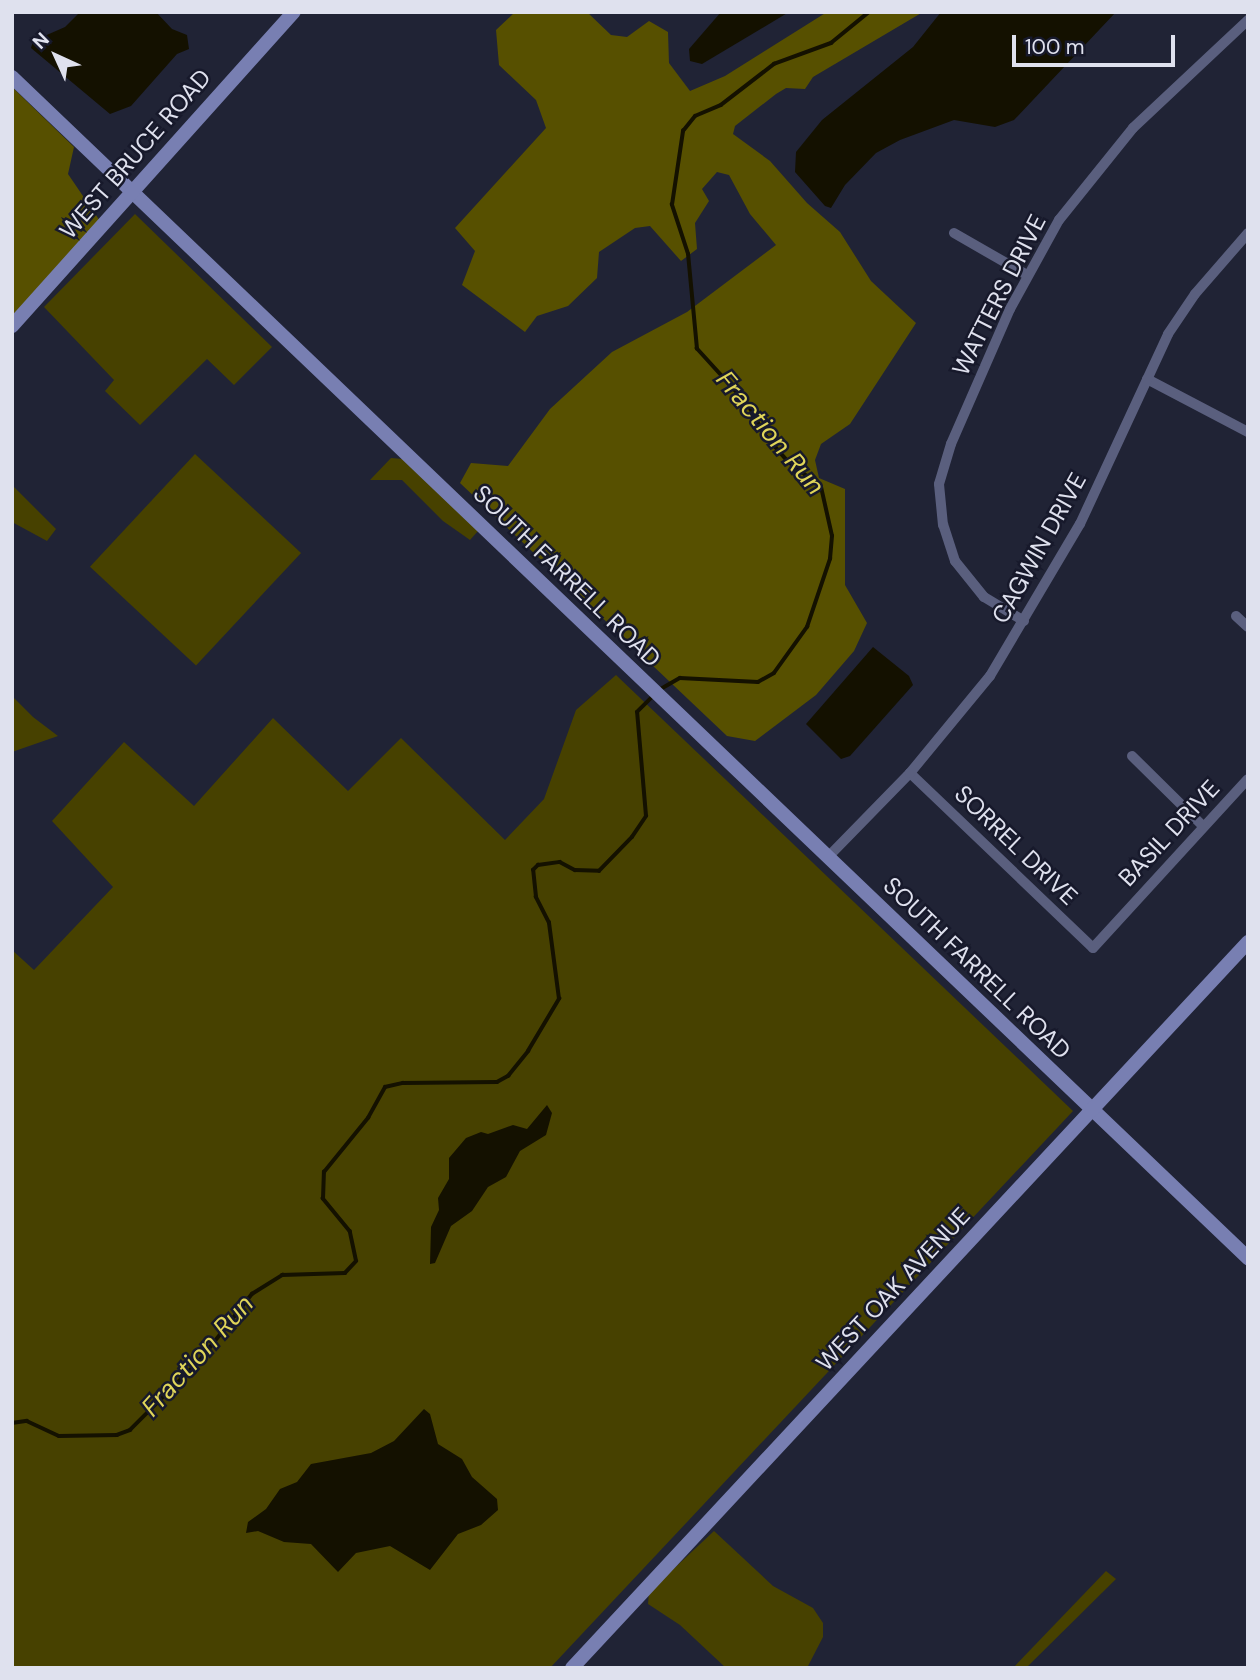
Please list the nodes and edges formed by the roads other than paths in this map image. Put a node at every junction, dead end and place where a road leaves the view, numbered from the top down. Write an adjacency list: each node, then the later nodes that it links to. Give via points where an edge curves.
1 (294, 12): 4 (street, WEST BRUCE ROAD)
2 (1248, 20): 7 (street, WATTERS DRIVE, via 1133,128 1059,220)
3 (12, 77): 4 (street, SOUTH FARRELL ROAD)
4 (131, 191): 8 (street, WEST BRUCE ROAD); 18 (street, SOUTH FARRELL ROAD)
5 (954, 233): 7 (street)
6 (1248, 233): 9 (street, CAGWIN DRIVE, via 1195,294 1168,334)
7 (1027, 275): 12 (street, WATTERS DRIVE, via 951,444 939,484 943,525 955,561 984,597)
8 (12, 326)
9 (1147, 379): 10 (street); 12 (street, CAGWIN DRIVE, via 1080,524)
10 (1248, 432)
11 (1236, 616): 13 (street)
12 (1024, 621): 15 (street, CAGWIN DRIVE, via 965,710)
13 (1248, 627)
14 (1132, 756): 17 (street)
15 (910, 773): 18 (street, CAGWIN DRIVE); 20 (street, SORREL DRIVE)
16 (1248, 779): 17 (street, BASIL DRIVE)
17 (1203, 826): 20 (street, BASIL DRIVE)
18 (828, 857): 21 (street, SOUTH FARRELL ROAD)
19 (1248, 942): 21 (street, WEST OAK AVENUE)
20 (1093, 947)
21 (1090, 1108): 22 (street, SOUTH FARRELL ROAD); 23 (street, WEST OAK AVENUE)
22 (1248, 1258)
23 (572, 1668)

